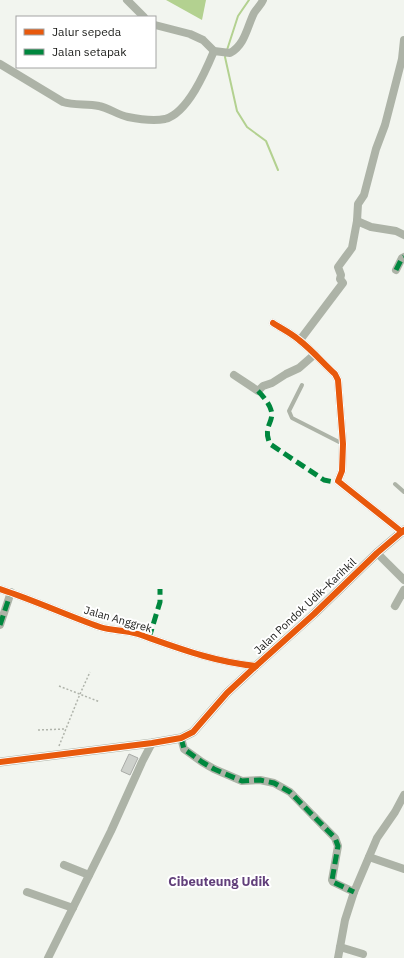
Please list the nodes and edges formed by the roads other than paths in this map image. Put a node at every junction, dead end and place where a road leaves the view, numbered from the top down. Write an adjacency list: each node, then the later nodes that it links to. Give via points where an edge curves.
1 (127, 0): 3 (street)
2 (263, 0): 6 (street, via 237,48 230,53)
3 (143, 16)
4 (156, 25): 6 (street, via 190,34 203,40)
5 (404, 40): 8 (street, via 386,125 376,149 364,195 358,204)
6 (215, 51): 7 (street, via 204,75 182,107 165,119 129,117 99,106 63,102)
7 (0, 64)
8 (357, 221): 9 (street, via 372,227 396,230); 13 (street, via 352,248 338,267 343,283)
9 (404, 235)
10 (404, 257): 11 (street)
11 (396, 270)
12 (274, 323): 13 (street)
13 (300, 340): 14 (street)
14 (315, 354): 15 (street, via 299,368 258,391); 17 (street, via 338,380)
15 (234, 375)
16 (302, 385): 17 (lane, via 289,411 292,418)
17 (343, 444): 20 (street, via 342,471 338,481)
18 (395, 484): 19 (lane)
19 (404, 492)
20 (403, 531): 21 (street, Jalan Pondok Udik–Karihkil)
21 (377, 553): 22 (street); 28 (street, Jalan Pondok Udik–Karihkil)
22 (404, 580)
23 (0, 589): 25 (street, Jalan Anggrek)
24 (404, 590): 26 (street)
25 (11, 592): 27 (street); 28 (street, Jalan Anggrek, via 109,629 132,632 220,661)
26 (395, 606)
27 (0, 625)
28 (256, 666): 29 (street, Jalan Pondok Udik–Karihkil, via 227,693 193,732)
29 (181, 738): 30 (street, Jalan Pondok Udik–Karihkil); 38 (street, via 184,749 214,769 242,781 260,780 274,783 290,792 336,838 338,846 332,880)
30 (152, 743): 31 (street, Jalan Pondok Udik–Karihkil); 36 (street)
31 (0, 762)
32 (404, 795): 33 (street, via 377,838)
33 (369, 856): 35 (street); 38 (street)
34 (64, 865): 36 (street)
35 (404, 869)
36 (89, 875): 39 (street)
37 (28, 892): 39 (street)
38 (354, 892): 40 (street)
39 (73, 908): 42 (street)
40 (340, 947): 41 (street); 43 (street)
41 (363, 954)
42 (48, 958)
43 (338, 958)

